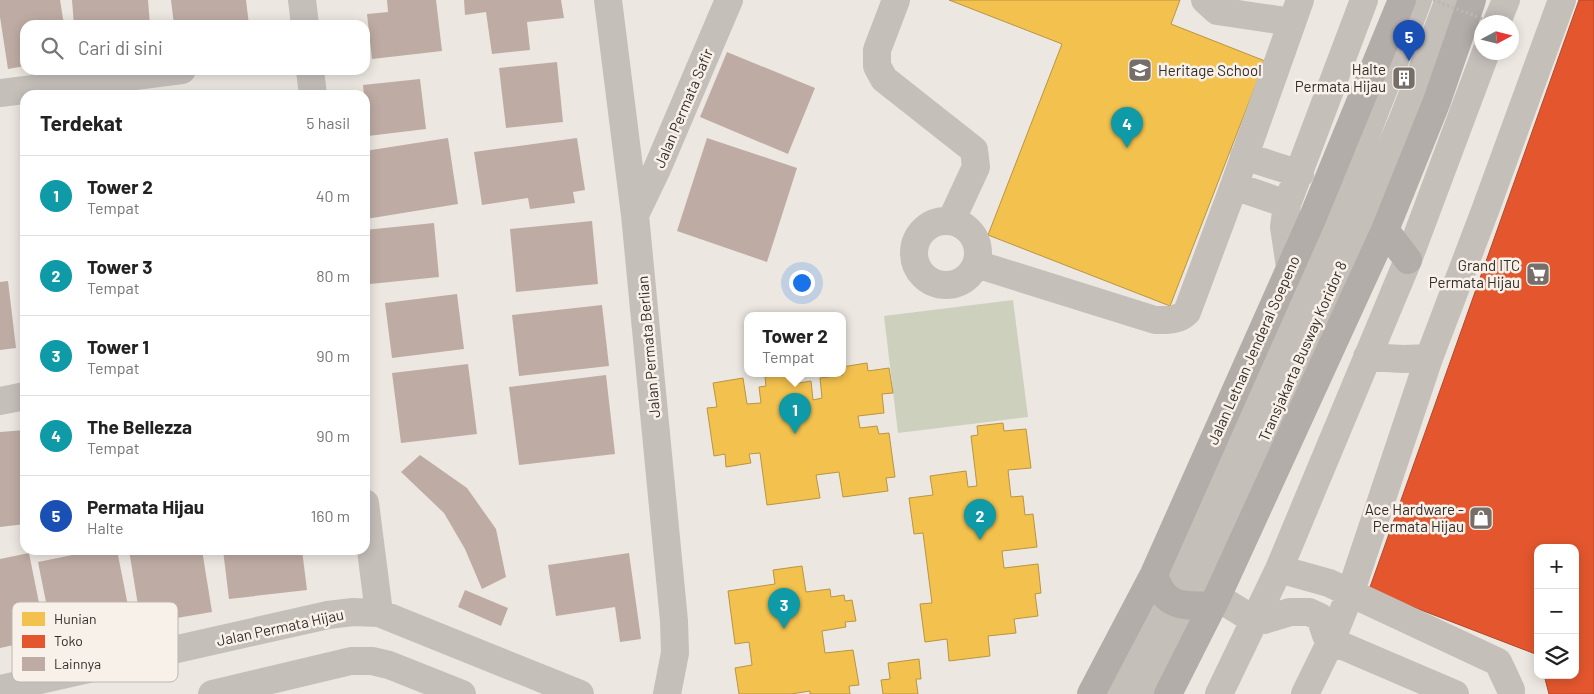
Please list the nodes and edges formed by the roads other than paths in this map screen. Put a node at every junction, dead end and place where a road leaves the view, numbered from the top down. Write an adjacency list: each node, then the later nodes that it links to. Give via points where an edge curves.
1 (302, 0): 15 (street)
2 (608, 0): 27 (street, Jalan Permata Berlian)
3 (729, 0): 27 (street, Jalan Permata Safir)
4 (896, 0): 28 (street, via 877,50 877,66 884,79 974,150 976,167)
5 (1205, 0): 13 (street, via 1217,11 1272,18)
6 (1364, 0): 24 (street)
7 (1402, 0): 32 (main road, Jalan Letnan Jenderal Soepeno)
8 (1418, 0): 40 (street, Transjakarta Busway Koridor 8, via 1372,120 1250,412)
9 (1449, 0): 40 (street, Transjakarta Busway Koridor 8, via 1310,335)
10 (1472, 0): 29 (main road, Jalan Letnan Jenderal Soepeno, via 1437,101)
11 (1506, 0): 14 (street)
12 (1562, 0): 34 (street)
13 (1296, 11): 23 (street)
14 (1501, 15)
15 (304, 20)
16 (1483, 60): 30 (street)
17 (142, 75): 20 (street)
18 (311, 75): 21 (street)
19 (20, 90): 22 (street)
20 (24, 90)
21 (312, 90)
22 (0, 93)
23 (1244, 156): 24 (street); 25 (street)
24 (1300, 174): 26 (street)
25 (1234, 186): 26 (street); 31 (street, via 1187,312 1174,320 1155,320)
26 (1287, 204): 32 (street, via 1284,227)
27 (635, 214): 50 (street, Jalan Permata Berlian, via 674,621 675,653)
28 (951, 221): 31 (street, via 962,224 971,232 979,253); 31 (street, via 930,225 915,242 916,264 921,274 941,285 952,285 971,274)
29 (1385, 230): 30 (main road); 40 (main road, Jalan Letnan Jenderal Soepeno)
30 (1408, 260): 33 (street)
31 (976, 264)
32 (1290, 267): 40 (main road, Jalan Letnan Jenderal Soepeno)
33 (1367, 357): 34 (street); 38 (street)
34 (1429, 358): 39 (street)
35 (20, 397): 36 (street)
36 (0, 401)
37 (370, 542): 41 (street)
38 (1279, 569): 39 (street, via 1324,581); 42 (street)
39 (1350, 594): 43 (street); 58 (street, via 1498,662)
40 (1188, 596): 42 (street); 51 (main road, Jalan Letnan Jenderal Soepeno); 52 (street, Transjakarta Busway Koridor 8); 53 (street, Transjakarta Busway Koridor 8); 54 (main road, Jalan Letnan Jenderal Soepeno)
41 (379, 613): 44 (street, Jalan Permata Hijau, via 328,615); 49 (street, Jalan Permata Hijau)
42 (1254, 620): 43 (street, via 1290,612 1309,612 1320,617); 55 (street)
43 (1331, 641): 56 (street); 57 (street)
44 (178, 649)
45 (31, 682): 46 (street, Jalan Permata Hijau)
46 (0, 689)
47 (212, 694): 48 (street, via 351,661 372,661)
48 (462, 694)
49 (580, 694)
50 (666, 694)
51 (1091, 694)
52 (1120, 694)
53 (1139, 694)
54 (1168, 694)
55 (1219, 694)
56 (1305, 694)
57 (1455, 694)
58 (1511, 694)

